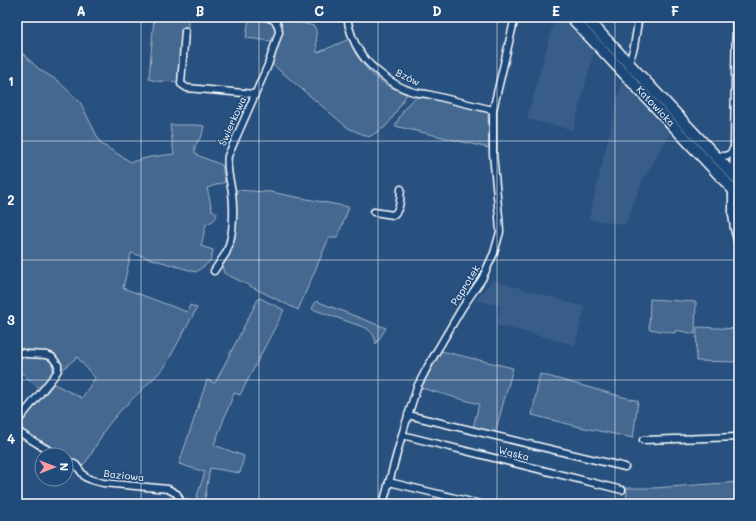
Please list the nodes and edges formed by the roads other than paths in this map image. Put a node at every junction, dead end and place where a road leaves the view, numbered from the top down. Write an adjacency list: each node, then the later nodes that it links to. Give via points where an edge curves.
1 (266, 17): 10 (street, Świerkowa, via 276,22 279,32)
2 (347, 17): 11 (street, Bzów, via 352,36 362,55 397,85 413,92)
3 (515, 17): 11 (street, Paprotek)
4 (571, 17): 14 (main road, Katowicka, via 696,149)
5 (585, 17): 9 (main road, Katowicka)
6 (642, 17): 9 (street, via 638,22)
7 (736, 17): 12 (street)
8 (186, 31): 10 (street, Świerkowa, via 181,84 183,86)
9 (629, 63): 13 (main road, Katowicka)
10 (255, 94): 20 (street, Świerkowa, via 228,156 227,167 232,191 232,231 226,252)
11 (493, 110): 22 (street, Paprotek, via 493,154 500,232 482,279 428,366 417,387)
12 (734, 146): 13 (street, via 732,152 726,156); 14 (street)
13 (714, 154): 14 (main road, Katowicka)
14 (736, 185): 18 (street)
15 (401, 189): 17 (street, via 397,212 393,215)
16 (739, 207): 18 (street)
17 (374, 212)
18 (732, 214): 19 (street)
19 (739, 247)
20 (214, 271)
21 (17, 352): 23 (street, via 47,355 58,365 55,375)
22 (408, 415): 25 (street, Paprotek); 30 (street)
23 (17, 423)
24 (17, 431): 28 (street)
25 (402, 435): 31 (street, Paprotek); 32 (street, Wąska)
26 (739, 437): 27 (street)
27 (643, 440)
28 (43, 447)
29 (74, 464): 33 (street, Baziowa, via 85,477 103,483 168,489 177,494)
30 (625, 467)
31 (389, 482): 34 (street, Paprotek); 35 (street)
32 (622, 490)
33 (182, 504)
34 (383, 504)
35 (480, 504)

